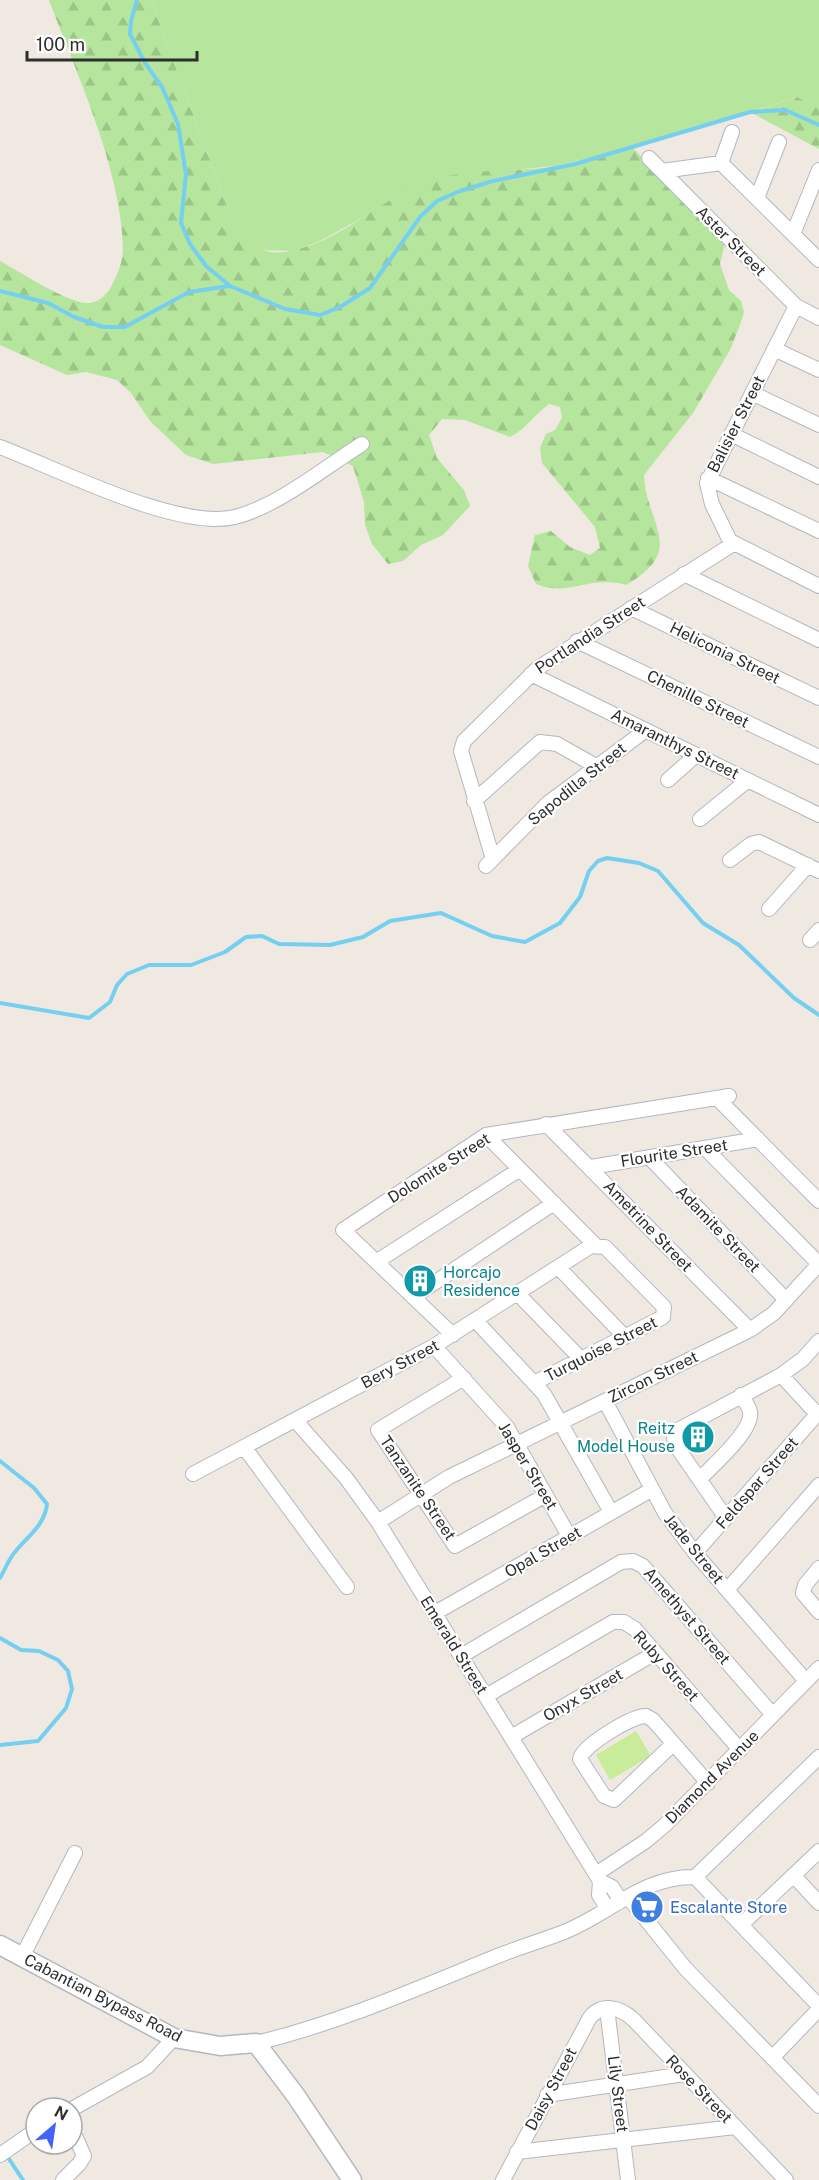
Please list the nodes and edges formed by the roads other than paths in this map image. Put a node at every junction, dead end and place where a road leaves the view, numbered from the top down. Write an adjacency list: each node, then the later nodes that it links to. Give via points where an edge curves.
1 (732, 132): 4 (street)
2 (779, 141): 7 (street)
3 (649, 158): 6 (street, Aster Street)
4 (721, 163): 6 (street); 7 (street)
5 (819, 170): 8 (street)
6 (662, 171): 10 (street, Aster Street)
7 (757, 198): 8 (street)
8 (794, 234): 9 (street)
9 (819, 260)
10 (796, 306): 11 (street, Aster Street); 12 (street, Balisier Street)
11 (819, 318)
12 (774, 349): 13 (street); 14 (street, Balisier Street)
13 (819, 370)
14 (752, 393): 15 (street); 16 (street, Balisier Street)
15 (819, 425)
16 (731, 434): 19 (street); 20 (street, Balisier Street)
17 (362, 444): 18 (street, via 259,507 216,520 119,495)
18 (0, 447)
19 (819, 477)
20 (708, 478): 21 (street); 22 (street, Balisier Street, via 712,504)
21 (819, 531)
22 (733, 544): 23 (street, Portlandia Street); 24 (street)
23 (684, 574): 25 (street, Portlandia Street); 26 (street)
24 (819, 585)
25 (632, 608): 27 (street, Portlandia Street); 29 (street, Heliconia Street)
26 (819, 640)
27 (577, 641): 28 (street, Portlandia Street); 32 (street, Chenille Street)
28 (531, 674): 30 (street, Amaranthys Street); 36 (street, Portlandia Street, via 462,744)
29 (819, 698)
30 (646, 730): 31 (street, Amaranthys Street); 33 (street, Sapodilla Street)
31 (696, 755): 34 (street); 35 (street, Amaranthys Street)
32 (819, 758)
33 (596, 766): 36 (street, via 557,744 540,742); 36 (street, Sapodilla Street, via 548,803 490,862)
34 (668, 780)
35 (748, 780): 37 (street, Amaranthys Street); 38 (street)
36 (474, 801)
37 (819, 815)
38 (700, 819)
39 (730, 860): 40 (street, via 755,842)
40 (813, 868): 41 (street)
41 (769, 909)
42 (546, 1124): 43 (street, Dolomite Street); 44 (street, Dolomite Street, via 723,1097); 47 (street, Ametrine Street)
43 (486, 1135): 48 (street); 52 (street, Dolomite Street, via 343,1230)
44 (758, 1139): 45 (street, Flourite Street); 49 (street)
45 (705, 1148): 46 (street, Flourite Street); 53 (street)
46 (649, 1157): 47 (street, Flourite Street); 57 (street, Adamite Street)
47 (591, 1167): 59 (street, Ametrine Street)
48 (520, 1169): 50 (street); 52 (street)
49 (819, 1201)
50 (554, 1203): 51 (street); 56 (street)
51 (598, 1245): 54 (street, Bery Street); 61 (street, Turquoise Street, via 609,1249 664,1307 661,1319)
52 (376, 1262): 56 (street, Dolomite Street)
53 (819, 1264): 57 (street, Zircon Street)
54 (558, 1267): 55 (street, Bery Street); 61 (street)
55 (518, 1293): 58 (street, Bery Street); 64 (street)
56 (413, 1297): 60 (street, Dolomite Street)
57 (786, 1300): 59 (street, Zircon Street)
58 (476, 1321): 60 (street, Bery Street); 67 (street)
59 (750, 1330): 69 (street, Zircon Street)
60 (453, 1335): 63 (street, Bery Street)
61 (626, 1337): 64 (street, Turquoise Street)
62 (819, 1341): 65 (street)
63 (434, 1346): 66 (street, Jasper Street); 71 (street, Bery Street)
64 (581, 1359): 67 (street, Turquoise Street)
65 (781, 1375): 68 (street); 70 (street)
66 (464, 1378): 73 (street, Jasper Street); 79 (street, Tanzanite Street, via 378,1430)
67 (536, 1382): 72 (street)
68 (741, 1395): 76 (street, via 750,1411 749,1423); 76 (street, via 674,1434 679,1450)
69 (604, 1401): 72 (street, Zircon Street); 78 (street, Jade Street)
70 (818, 1413): 82 (street, Feldspar Street)
71 (295, 1420): 74 (street, Bery Street); 83 (street, Emerald Street)
72 (560, 1423): 73 (street, Zircon Street); 81 (street)
73 (518, 1444): 79 (street, Zircon Street); 80 (street, Jasper Street)
74 (244, 1447): 75 (street, Bery Street); 87 (street)
75 (193, 1474)
76 (700, 1479): 82 (street)
77 (819, 1485): 88 (street)
78 (651, 1490): 81 (street, Opal Street); 85 (street, Jade Street)
79 (420, 1494): 80 (street, Tanzanite Street, via 454,1546); 83 (street, Zircon Street)
80 (546, 1495): 84 (street, Jasper Street)
81 (611, 1512): 84 (street, Opal Street)
82 (726, 1518): 85 (street, Feldspar Street)
83 (378, 1522): 90 (street, Emerald Street)
84 (569, 1536): 90 (street, Opal Street)
85 (695, 1553): 88 (street, Jade Street)
86 (819, 1568): 89 (street, via 803,1593)
87 (347, 1587)
88 (727, 1590): 94 (street, Jade Street)
89 (819, 1612)
90 (435, 1614): 92 (street, Emerald Street)
91 (655, 1653): 95 (street, Ruby Street, via 630,1625 613,1622); 97 (street, Onyx Street); 99 (street, Ruby Street)
92 (461, 1656): 95 (street, Emerald Street); 96 (street, Amethyst Street, via 621,1562 633,1561 643,1566)
93 (819, 1668): 94 (street, Diamond Avenue)
94 (806, 1681): 96 (street, Diamond Avenue)
95 (486, 1696): 97 (street, Emerald Street)
96 (773, 1715): 99 (street, Diamond Avenue)
97 (511, 1737): 105 (street, Emerald Street)
98 (674, 1744): 98 (street, via 614,1800 604,1796 580,1759 585,1748 638,1716 649,1718); 101 (street)
99 (740, 1750): 101 (street, Diamond Avenue)
100 (819, 1757): 106 (street)
101 (708, 1784): 105 (street, Diamond Avenue, via 646,1841)
102 (819, 1851): 104 (street)
103 (75, 1853): 112 (street)
104 (794, 1876): 108 (street); 110 (street)
105 (598, 1877): 107 (street, Emerald Street); 109 (street, Emerald Street, via 599,1895)
106 (695, 1877): 107 (street, via 669,1878); 110 (street)
107 (625, 1899): 109 (street); 117 (street, Emerald Street)
108 (819, 1903)
109 (608, 1909): 116 (street, via 590,1921 348,2016)
110 (741, 1925): 113 (street)
111 (0, 1945): 112 (main road, Cabantian Bypass Road)
112 (22, 1957): 115 (main road, Cabantian Bypass Road)
113 (819, 2007): 117 (street)
114 (607, 2008): 118 (street, Rose Street, via 628,2014); 119 (street, Lily Street); 120 (street, Daisy Street, via 590,2016)
115 (174, 2038): 116 (main road, Cabantian Bypass Road, via 220,2046); 121 (street, via 147,2067)
116 (256, 2043): 130 (main road)
117 (772, 2058): 122 (street, Emerald Street)
118 (684, 2074): 119 (street); 123 (street, Rose Street)
119 (616, 2085): 120 (street); 125 (street, Lily Street)
120 (547, 2095): 126 (street, Daisy Street)
121 (84, 2102)
122 (819, 2106)
123 (735, 2127): 125 (street); 133 (street, Rose Street)
124 (24, 2138): 127 (street)
125 (623, 2140): 126 (street); 132 (street, Lily Street)
126 (517, 2152): 131 (street, Daisy Street)
127 (0, 2155)
128 (84, 2156): 129 (street)
129 (63, 2180)
130 (352, 2180)
131 (503, 2180)
132 (628, 2180)
133 (785, 2180)

